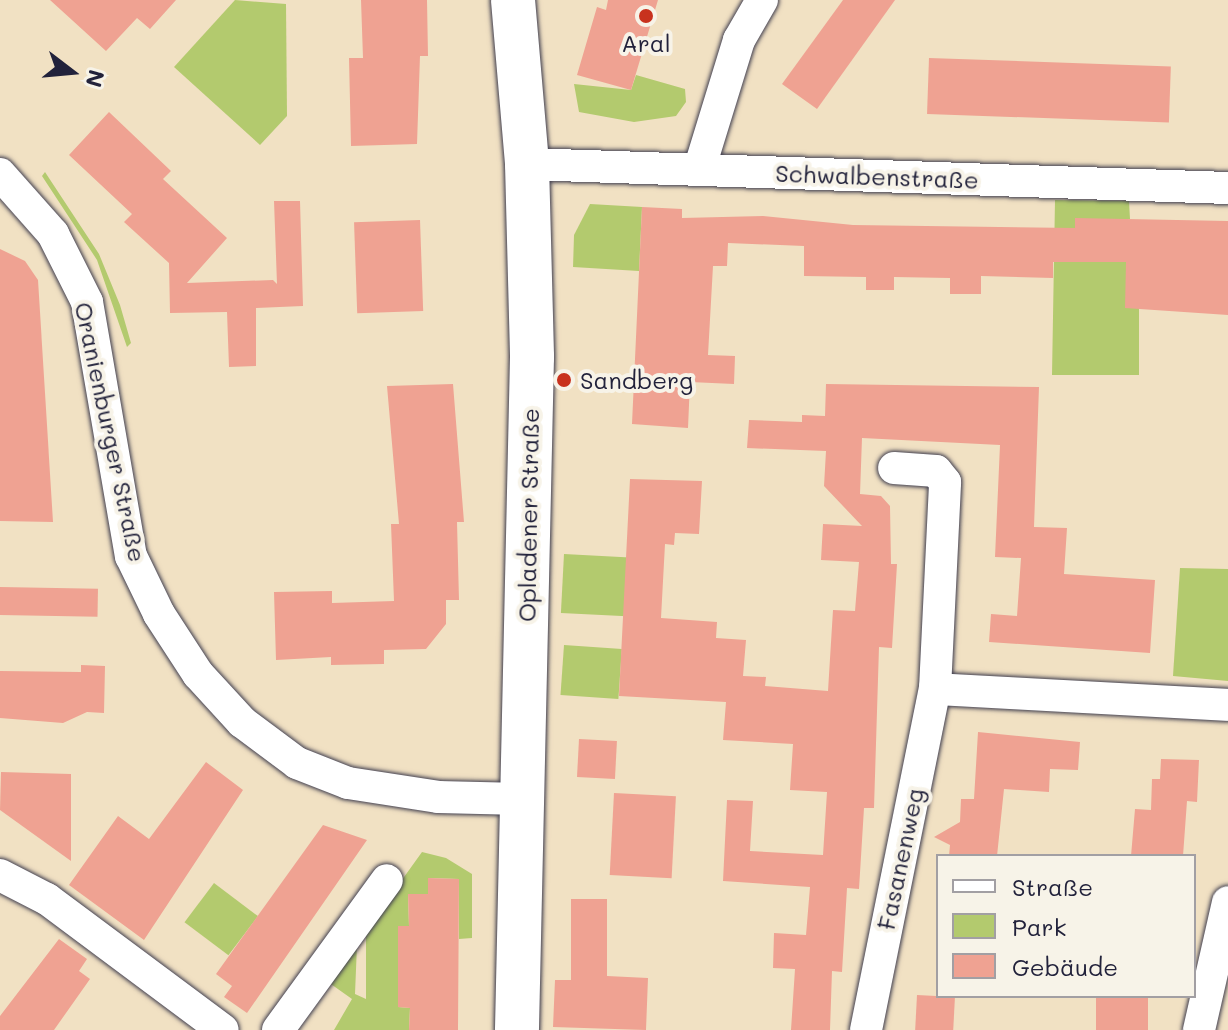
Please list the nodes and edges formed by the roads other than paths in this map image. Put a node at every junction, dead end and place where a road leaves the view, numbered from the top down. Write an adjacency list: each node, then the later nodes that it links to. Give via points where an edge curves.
1 (513, 0): 3 (street, Opladener Straße)
2 (762, 0): 4 (street, via 739,40)
3 (527, 164): 4 (street, Schwalbenstraße); 10 (street, Opladener Straße, via 532,357)
4 (699, 170): 6 (street, Schwalbenstraße)
5 (0, 174): 10 (street, Oranienburger Straße, via 53,234 87,302 131,556 159,614 198,674 242,722 297,763 348,783 438,797)
6 (1228, 188)
7 (894, 468): 8 (street, Fasanenweg, via 936,471 945,482)
8 (935, 689): 9 (street); 17 (street, Fasanenweg)
9 (1228, 705)
10 (522, 799): 16 (street, Opladener Straße)
11 (0, 875): 14 (street, via 47,899)
12 (387, 880): 15 (street)
13 (1228, 902): 18 (street)
14 (223, 1030)
15 (278, 1030)
16 (517, 1030)
17 (866, 1030)
18 (1199, 1030)

